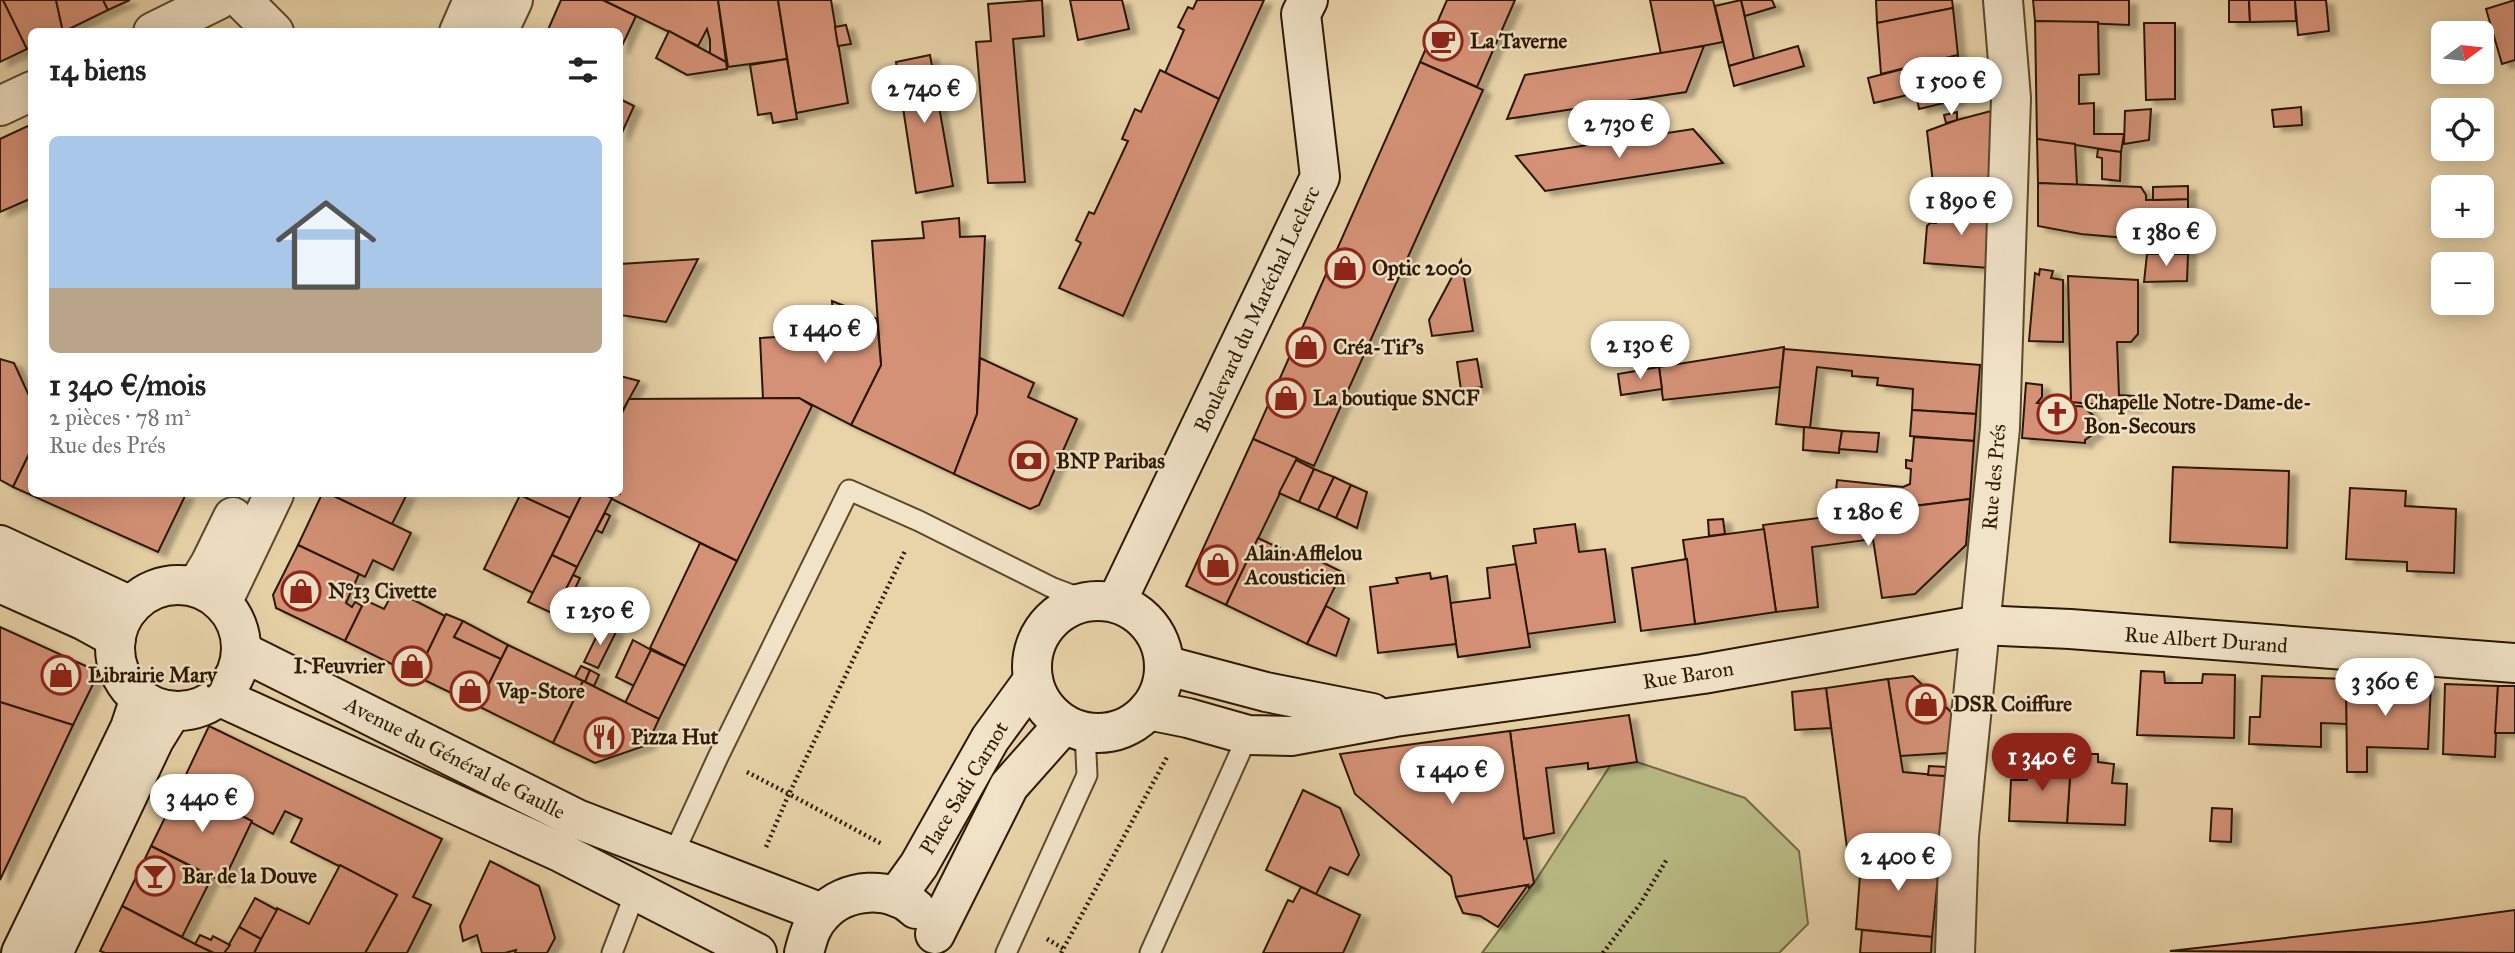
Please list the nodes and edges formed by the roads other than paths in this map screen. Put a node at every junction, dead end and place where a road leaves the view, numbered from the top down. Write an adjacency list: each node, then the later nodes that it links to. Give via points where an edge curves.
1 (218, 0): 7 (main road)
2 (242, 0): 8 (main road)
3 (473, 0): 9 (main road)
4 (513, 0): 10 (main road)
5 (1308, 0): 18 (main road, Boulevard du Maréchal Leclerc, via 1301,14 1320,177)
6 (2003, 0): 20 (main road, Rue des Prés, via 2011,98 2005,312 2000,428)
7 (161, 28)
8 (270, 28)
9 (461, 28)
10 (500, 28)
11 (28, 93): 12 (main road)
12 (0, 106)
13 (244, 497): 17 (main road, via 210,564)
14 (272, 497): 17 (main road)
15 (0, 545): 19 (main road)
16 (0, 583): 19 (main road, via 85,621)
17 (209, 595): 19 (main road, via 178,585 161,587 145,594); 21 (main road, via 233,617)
18 (1102, 602): 23 (main road, via 1135,612 1150,627); 24 (main road, via 1068,608 1050,620 1032,658); 31 (lane, via 1053,588 849,490)
19 (123, 622): 26 (main road, via 115,655 120,671 128,686)
20 (1980, 625): 22 (main road, Rue Albert Durand); 28 (main road, Rue Baron, via 1703,674); 43 (main road, Rue des Prés, via 1959,836)
21 (241, 651): 25 (main road, via 230,683); 31 (main road, Avenue du Général de Gaulle, via 578,819)
22 (2515, 663)
23 (1164, 665): 27 (main road, via 1157,696); 28 (main road, Rue Baron, via 1266,692)
24 (1033, 680): 29 (main road, via 1050,712); 33 (main road, Place Sadi Carnot, via 990,739)
25 (219, 696): 26 (main road, via 189,710); 32 (main road, Avenue du Général de Gaulle)
26 (156, 704): 36 (main road, via 130,728); 37 (main road, via 154,740)
27 (1148, 710): 29 (main road, via 1135,722 1103,733); 30 (main road, Rue Baron)
28 (1395, 717): 30 (main road, Rue Baron, via 1291,736)
29 (1075, 728): 35 (main road, Place Sadi Carnot, via 1009,786); 41 (lane, via 1087,775)
30 (1248, 735): 42 (lane)
31 (673, 855): 34 (main road)
32 (636, 891): 38 (lane); 39 (main road)
33 (897, 897): 34 (main road, via 857,894); 35 (main road, via 926,918)
34 (822, 913): 40 (main road, via 809,932)
35 (937, 944)
36 (21, 953)
37 (53, 953)
38 (612, 953)
39 (757, 953)
40 (804, 953)
41 (1006, 953)
42 (1150, 953)
43 (1955, 953)

